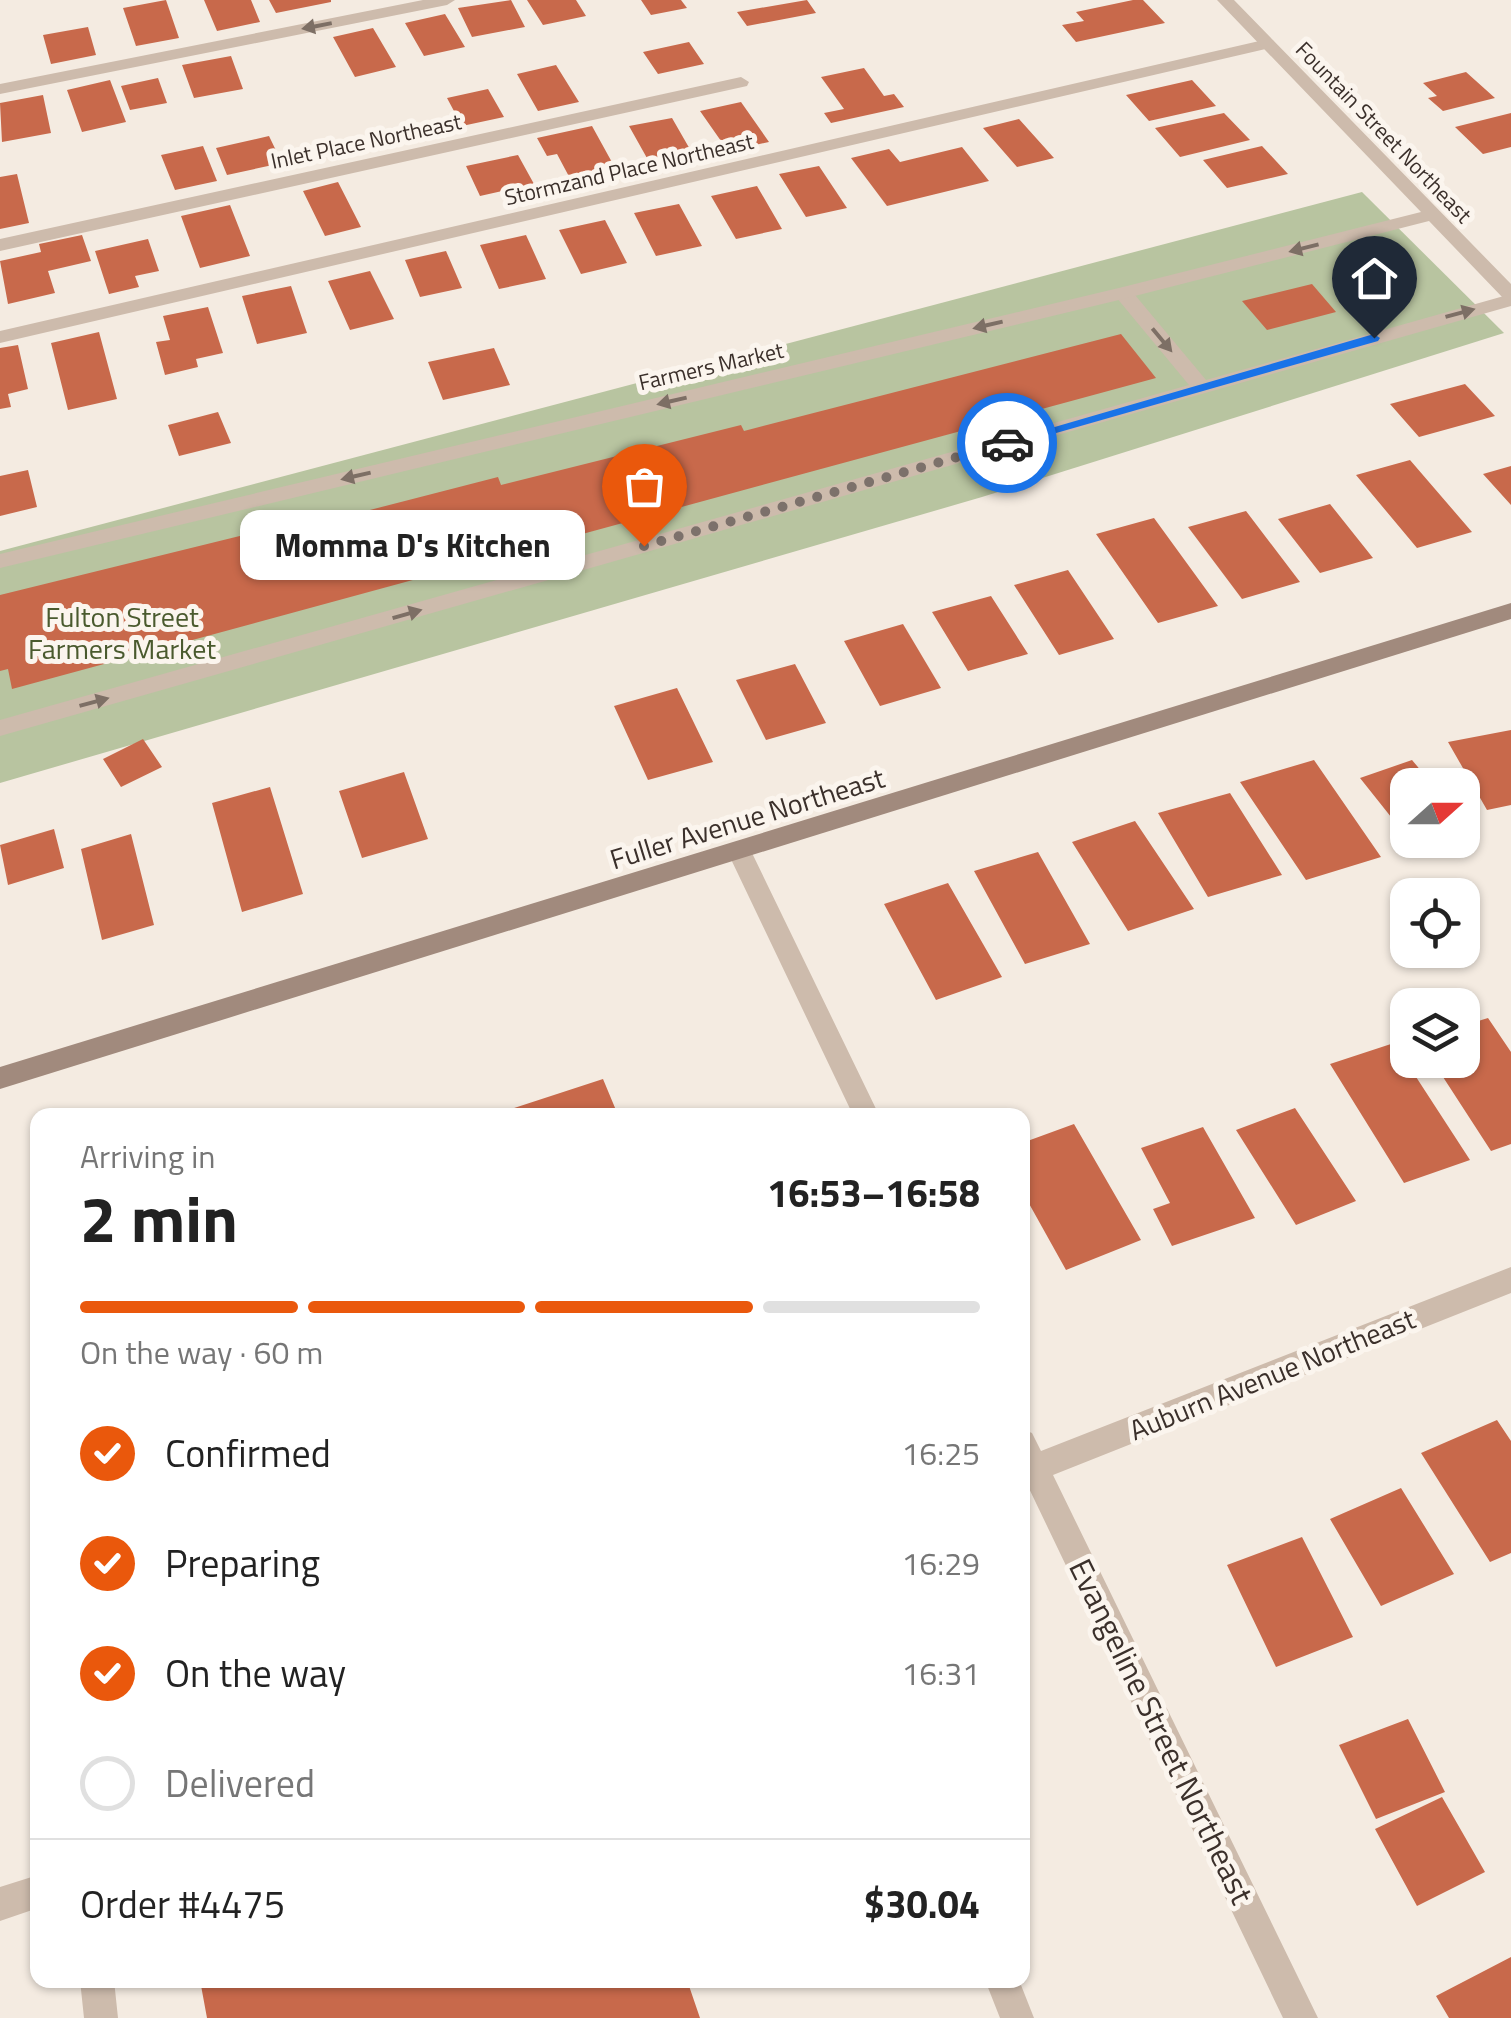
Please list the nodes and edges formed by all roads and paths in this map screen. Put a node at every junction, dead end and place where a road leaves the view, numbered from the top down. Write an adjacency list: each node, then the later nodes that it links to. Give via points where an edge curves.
1 (447, 0): 5 (street, one-way to 5)
2 (1225, 0): 3 (street, Fountain Street Northeast)
3 (1268, 44): 6 (street, Fountain Street Northeast); 10 (street, Stormzand Place Northeast)
4 (742, 82): 7 (street, Inlet Place Northeast)
5 (0, 90)
6 (1432, 215): 8 (street, Farmers Market, one-way to 8); 9 (street, Fountain Street Northeast)
7 (0, 244)
8 (1124, 293): 11 (street, one-way to 11); 12 (street, Farmers Market, one-way to 12)
9 (1511, 298): 11 (street, one-way to 9)
10 (0, 337)
11 (1202, 387): 14 (street, one-way to 11)
12 (0, 561)
13 (1511, 611): 15 (main road, Fuller Avenue Northeast)
14 (0, 728)
15 (740, 852): 16 (main road, Fuller Avenue Northeast); 17 (street)
16 (0, 1078)
17 (863, 1108)
18 (1511, 1280): 19 (street, Auburn Avenue Northeast)
19 (1030, 1455)
20 (1030, 1460): 27 (street, Evangeline Street Northeast)
21 (30, 1893): 22 (street)
22 (0, 1904)
23 (98, 1988): 25 (street)
24 (1005, 1988): 26 (street)
25 (100, 2018)
26 (1017, 2018)
27 (1300, 2018)

